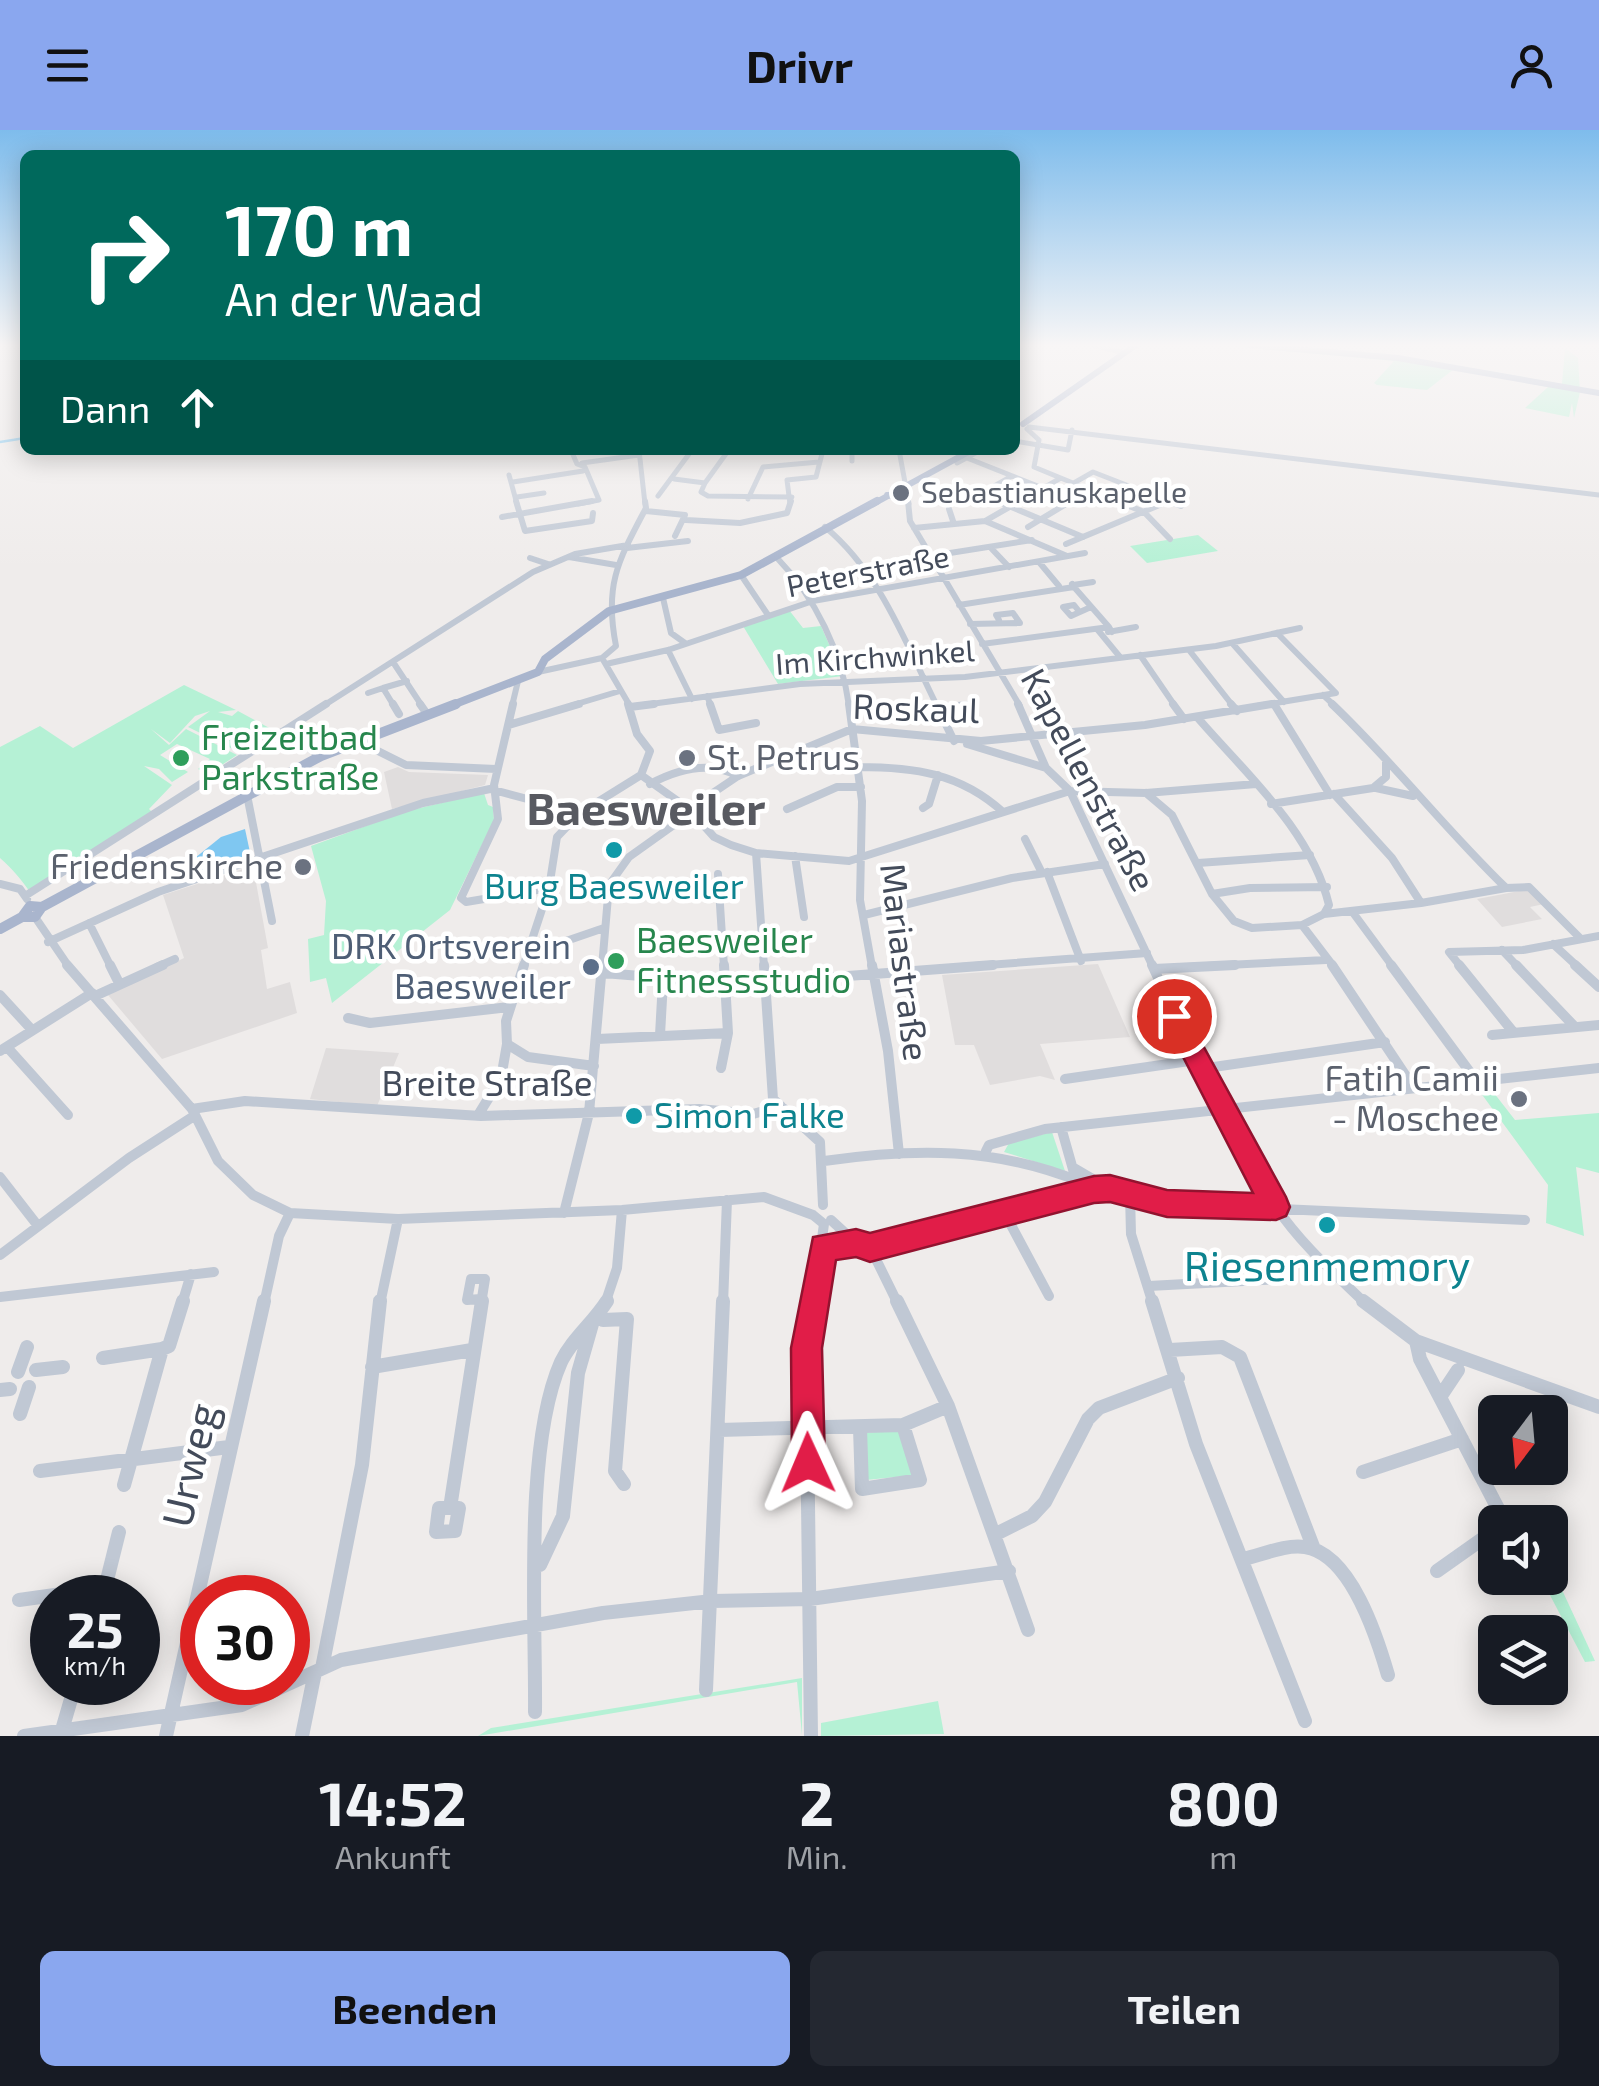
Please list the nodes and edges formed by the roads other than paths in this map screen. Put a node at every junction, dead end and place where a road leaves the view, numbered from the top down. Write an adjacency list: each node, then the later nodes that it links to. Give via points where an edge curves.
1 (1021, 426): 2 (street); 4 (street)
2 (1072, 430): 4 (street, via 1068,450); 31 (street)
3 (1020, 443): 4 (street)
4 (1040, 446): 22 (street, via 1032,464)
5 (575, 455): 19 (street)
6 (628, 455): 19 (street)
7 (639, 455): 45 (street)
8 (689, 455): 23 (street)
9 (725, 455): 26 (street)
10 (821, 455): 17 (street)
11 (852, 455): 16 (street)
12 (899, 455): 24 (street)
13 (968, 455): 24 (main road)
14 (969, 455): 18 (street)
15 (972, 455): 21 (street)
16 (852, 461)
17 (819, 462): 35 (street, via 816,477 787,480); 38 (street, via 763,467)
18 (957, 463)
19 (583, 467): 25 (street); 47 (street, via 598,500)
20 (509, 475): 25 (street)
21 (1013, 476): 28 (street); 42 (street, via 980,494)
22 (1059, 478): 27 (street); 28 (street)
23 (674, 479): 26 (street); 32 (street)
24 (906, 479): 33 (main road); 39 (street, Kapellenstraße)
25 (512, 482): 34 (street)
26 (705, 483): 30 (street)
27 (1072, 484): 40 (street, via 1093,472); 46 (street)
28 (1043, 488): 42 (street); 50 (street, via 1073,500)
29 (544, 493): 34 (street)
30 (702, 494): 36 (street); 37 (street)
31 (1599, 495)
32 (658, 496)
33 (883, 496): 39 (main road); 54 (main road)
34 (517, 497): 47 (street)
35 (792, 497): 38 (street); 51 (street, via 787,513 735,523)
36 (694, 498)
37 (725, 498): 38 (street); 41 (street)
38 (748, 499)
39 (907, 500): 56 (street, Kapellenstraße)
40 (1169, 501): 43 (street); 46 (street)
41 (721, 506)
42 (1010, 506): 50 (street); 52 (street)
43 (1182, 506)
44 (949, 509): 53 (street)
45 (646, 512): 51 (street, via 683,514); 63 (street)
46 (1144, 512): 58 (street); 59 (street)
47 (521, 513): 48 (street, via 525,531 592,521); 49 (street)
48 (592, 514)
49 (502, 517)
50 (1041, 519): 55 (street); 58 (street)
51 (686, 520): 57 (street)
52 (985, 521): 53 (street); 60 (street)
53 (954, 524): 56 (street)
54 (824, 526): 70 (main road); 80 (street)
55 (1028, 527)
56 (914, 528): 66 (street, Kapellenstraße)
57 (675, 536)
58 (1083, 537): 62 (street)
59 (1170, 539)
60 (1032, 540): 64 (street); 67 (street)
61 (688, 541): 63 (street)
62 (1066, 544)
63 (628, 546): 68 (street); 73 (street)
64 (990, 547): 66 (street); 74 (street)
65 (1085, 554): 67 (street, Peterstraße)
66 (931, 556): 76 (street, Kapellenstraße)
67 (1068, 556): 71 (street, Peterstraße)
68 (568, 557): 72 (street); 73 (street)
69 (530, 558): 72 (street)
70 (775, 558): 75 (main road); 82 (street, Mariastraße, via 796,573)
71 (1039, 562): 74 (street, Peterstraße); 79 (street)
72 (548, 564): 103 (street)
73 (616, 564): 86 (street)
74 (1009, 567): 76 (street, Peterstraße)
75 (741, 575): 81 (main road); 87 (street)
76 (945, 580): 80 (street, Peterstraße); 83 (street, Kapellenstraße)
77 (1093, 582): 78 (street)
78 (1073, 586): 79 (street); 84 (street)
79 (1061, 588): 83 (street)
80 (880, 591): 82 (street, Peterstraße); 106 (street)
81 (663, 598): 86 (main road); 96 (street, via 671,633)
82 (813, 601): 87 (street, Peterstraße); 109 (street, Mariastraße)
83 (959, 606): 89 (street, Kapellenstraße)
84 (1091, 606): 85 (street); 92 (street)
85 (1078, 610)
86 (608, 612): 102 (street, via 618,640); 104 (main road, via 545,659)
87 (768, 615): 96 (street, Peterstraße)
88 (999, 620): 89 (street)
89 (970, 624): 97 (street, Kapellenstraße)
90 (1136, 627): 92 (street)
91 (1300, 628): 94 (street, Im Kirchwinkel)
92 (1110, 630): 93 (street)
93 (1099, 632): 97 (street); 101 (street)
94 (1277, 633): 95 (street, Im Kirchwinkel); 114 (street, Roskaul, via 1336,693)
95 (1232, 642): 99 (street, Im Kirchwinkel); 116 (street)
96 (685, 643): 98 (street, Peterstraße)
97 (982, 644): 105 (street, Kapellenstraße)
98 (668, 650): 102 (street, Peterstraße); 115 (street)
99 (1189, 650): 100 (street, Im Kirchwinkel); 121 (street)
100 (1140, 655): 101 (street, Im Kirchwinkel); 125 (street)
101 (1120, 657): 105 (street, Im Kirchwinkel)
102 (604, 661): 104 (street, Peterstraße); 111 (street)
103 (392, 662): 107 (street); 129 (street)
104 (538, 672): 108 (main road)
105 (999, 672): 106 (street, Im Kirchwinkel); 130 (street, Kapellenstraße)
106 (924, 680): 109 (street, Im Kirchwinkel); 120 (street)
107 (407, 681): 110 (street); 122 (street)
108 (518, 681): 122 (main road); 127 (street)
109 (846, 682): 113 (street, Im Kirchwinkel); 128 (street, Mariastraße)
110 (383, 688): 112 (street); 124 (street)
111 (620, 691): 119 (street); 127 (street)
112 (368, 693)
113 (707, 696): 115 (street, Im Kirchwinkel); 126 (street, via 720,730)
114 (1323, 696): 116 (street, Roskaul); 135 (street)
115 (692, 699): 119 (street, Im Kirchwinkel)
116 (1284, 702): 117 (street, Roskaul)
117 (1274, 704): 121 (street, Roskaul); 150 (street)
118 (974, 706): 120 (street)
119 (630, 707): 139 (street, via 650,751)
120 (939, 707): 132 (street)
121 (1237, 710): 123 (street, Roskaul)
122 (427, 714): 124 (main road)
123 (1197, 717): 125 (street, Roskaul); 143 (street)
124 (401, 718): 131 (main road)
125 (1184, 719): 130 (street, Roskaul)
126 (756, 723)
127 (509, 725): 138 (street)
128 (852, 728): 132 (street, Roskaul); 136 (street, Mariastraße); 141 (street, Roskaul)
129 (284, 732): 134 (street); 174 (street)
130 (1035, 736): 133 (street, Roskaul); 137 (street, Kapellenstraße)
131 (356, 740): 134 (main road); 138 (street, via 406,765)
132 (954, 740): 133 (street, Roskaul)
133 (965, 742): 137 (street)
134 (321, 756): 149 (main road)
135 (1386, 760): 145 (street, via 1386,777); 151 (street)
136 (858, 767): 140 (street); 144 (street, Mariastraße)
137 (1046, 768): 147 (street, Kapellenstraße)
138 (496, 769): 146 (street)
139 (641, 774): 142 (street); 157 (street)
140 (938, 775): 154 (street); 156 (street, via 975,786)
141 (738, 776): 142 (street, via 704,767); 155 (street, Roskaul)
142 (650, 784): 155 (street)
143 (1256, 784): 148 (street); 152 (street)
144 (861, 787): 153 (street, via 837,787); 163 (street, Mariastraße)
145 (1373, 788): 150 (street); 151 (street, via 1396,788)
146 (494, 789): 157 (street); 162 (street, via 411,806); 170 (street, via 498,819 461,898)
147 (1070, 791): 148 (street); 156 (street); 164 (street, Kapellenstraße)
148 (1146, 793): 165 (street, via 1172,814)
149 (247, 794): 162 (street); 174 (main road)
150 (1332, 795): 152 (street); 173 (street, via 1392,858)
151 (1419, 799): 171 (street)
152 (1271, 804): 160 (street)
153 (786, 808)
154 (923, 808)
155 (691, 810): 159 (street, via 714,838); 182 (street, Roskaul, via 622,864 607,893)
156 (1003, 812): 163 (street)
157 (580, 813): 170 (street, via 558,836)
158 (1025, 839): 166 (street)
159 (756, 853): 161 (street); 198 (street)
160 (1310, 855): 165 (street); 169 (street)
161 (794, 856): 163 (street); 178 (street)
162 (259, 859): 179 (street); 180 (street)
163 (861, 860): 177 (street, Mariastraße)
164 (1105, 864): 166 (street); 190 (street, Kapellenstraße)
165 (1198, 864): 172 (street)
166 (1044, 872): 177 (street); 193 (street)
167 (718, 874): 200 (street)
168 (0, 884): 174 (street, via 20,889)
169 (1328, 887): 172 (street); 175 (street)
170 (549, 888): 189 (street)
171 (1506, 888): 173 (street); 185 (street, via 1529,887)
172 (1212, 894): 181 (street, via 1246,927)
173 (1421, 903): 176 (street)
174 (31, 908): 183 (main road); 186 (street)
175 (1324, 914): 176 (street); 181 (street)
176 (1354, 914): 222 (street)
177 (864, 915): 196 (street, Mariastraße)
178 (804, 917)
179 (272, 921)
180 (89, 923): 186 (street); 199 (street)
181 (1302, 925): 192 (street)
182 (604, 928): 189 (street); 195 (street, Roskaul)
183 (0, 929)
184 (1599, 936): 185 (street)
185 (1581, 939): 187 (street)
186 (48, 942): 203 (street)
187 (1553, 944): 188 (street); 201 (street)
188 (1502, 950): 207 (street); 210 (street, via 1449,952)
189 (531, 953): 204 (street)
190 (1147, 953): 193 (street); 194 (street, Kapellenstraße)
191 (175, 958): 199 (street)
192 (1326, 960): 194 (street); 214 (street)
193 (1081, 961): 196 (street)
194 (1154, 969): 217 (street, Kapellenstraße)
195 (602, 973): 197 (street); 213 (street, Roskaul)
196 (875, 974): 198 (street); 232 (street, Mariastraße)
197 (663, 981): 200 (street); 211 (street)
198 (767, 983): 200 (street); 224 (street, via 773,1099)
199 (119, 984): 203 (street)
200 (724, 984): 209 (street)
201 (1599, 987)
202 (0, 995): 208 (street)
203 (93, 995): 208 (street); 227 (street)
204 (510, 1006): 205 (street, via 370,1022); 215 (street)
205 (348, 1018)
206 (1599, 1026): 207 (street)
207 (1574, 1027): 210 (street)
208 (32, 1030): 216 (street)
209 (728, 1033): 211 (street); 219 (street)
210 (1514, 1033): 212 (street)
211 (660, 1035): 213 (street)
212 (1492, 1035)
213 (596, 1039): 218 (street, Roskaul)
214 (1384, 1042): 217 (street, via 1321,1046 1268,1062); 223 (street)
215 (507, 1044): 218 (street, via 528,1057); 226 (street, via 501,1078)
216 (4, 1049): 229 (street)
217 (1198, 1065): 221 (street); 225 (street, Kapellenstraße)
218 (594, 1066): 228 (street, Roskaul)
219 (722, 1068)
220 (1599, 1068): 222 (street)
221 (1065, 1078)
222 (1478, 1083): 223 (street)
223 (1414, 1088): 225 (street)
224 (780, 1106): 228 (street, Breite Straße, via 769,1113); 233 (street, via 815,1134)
225 (1219, 1108): 230 (street); 240 (street, Kapellenstraße)
226 (480, 1112)
227 (193, 1113): 228 (street, Breite Straße, via 213,1102 465,1118); 243 (street, via 230,1175 253,1196); 248 (street)
228 (589, 1113): 244 (street, Roskaul)
229 (68, 1115)
230 (1061, 1127): 231 (street); 234 (street)
231 (986, 1151): 232 (street); 234 (street)
232 (899, 1154): 233 (street)
233 (824, 1162): 246 (street, via 823,1206 830,1209)
234 (1074, 1173): 236 (street); 238 (street, via 1073,1188)
235 (0, 1177): 248 (street)
236 (1110, 1189): 237 (street); 238 (street)
237 (1130, 1196): 240 (street, via 1177,1205); 256 (street, via 1131,1234)
238 (1060, 1198): 242 (street)
239 (727, 1200): 241 (street); 246 (street, via 764,1197); 281 (street)
240 (1276, 1207): 247 (street); 261 (street, Kapellenstraße, via 1351,1292)
241 (622, 1210): 244 (street); 260 (street, via 616,1280)
242 (1004, 1212): 251 (street); 257 (street)
243 (290, 1213): 245 (street); 283 (street, Urweg)
244 (564, 1213): 245 (street)
245 (398, 1219): 268 (street)
246 (823, 1220): 249 (street); 250 (street)
247 (1525, 1220)
248 (38, 1226): 252 (street)
249 (856, 1243): 250 (street); 251 (street)
250 (823, 1247): 280 (street, via 809,1311)
251 (870, 1247): 275 (street)
252 (0, 1255)
253 (214, 1272): 254 (street)
254 (190, 1274): 258 (street); 263 (street)
255 (1278, 1279): 256 (street)
256 (1149, 1286): 265 (street)
257 (1048, 1296)
258 (0, 1298)
259 (482, 1300): 264 (street)
260 (595, 1318): 287 (street, via 627,1319 615,1471); 296 (street, via 578,1374 563,1516); 296 (street, via 566,1346 555,1381)
261 (1416, 1341): 274 (street); 276 (street)
262 (27, 1347): 271 (street)
263 (162, 1349): 266 (street); 284 (street)
264 (472, 1350): 268 (street); 290 (street)
265 (1170, 1350): 272 (street); 294 (street, via 1222,1347 1240,1357)
266 (103, 1358)
267 (63, 1367): 269 (street)
268 (372, 1367): 306 (street, via 362,1465)
269 (36, 1370)
270 (1458, 1370): 274 (street)
271 (18, 1372)
272 (1178, 1378): 292 (street, via 1099,1408 1045,1502); 295 (street, via 1196,1444)
273 (29, 1387): 277 (street)
274 (1440, 1396): 282 (street)
275 (948, 1406): 278 (street); 292 (street)
276 (1599, 1407)
277 (20, 1414)
278 (902, 1425): 279 (street); 279 (street, via 920,1480 862,1488)
279 (860, 1428): 280 (street)
280 (808, 1429): 281 (street); 301 (street)
281 (719, 1430): 303 (street)
282 (1462, 1439): 286 (street); 289 (street)
283 (229, 1447): 284 (street); 311 (street, Urweg)
284 (132, 1458): 285 (street); 288 (street)
285 (40, 1470)
286 (1363, 1472)
287 (624, 1484)
288 (124, 1485)
289 (1496, 1505)
290 (450, 1508)
291 (119, 1532): 299 (street)
292 (996, 1534): 298 (street)
293 (1478, 1542): 297 (street)
294 (1314, 1549): 295 (street); 307 (street, via 1340,1568 1354,1590)
295 (1243, 1560): 312 (street)
296 (539, 1567): 304 (street)
297 (1437, 1570)
298 (1009, 1571): 301 (street); 305 (street)
299 (108, 1575)
300 (30, 1599): 302 (street)
301 (810, 1599): 303 (street); 317 (street)
302 (19, 1600)
303 (712, 1601): 304 (street); 308 (street)
304 (536, 1626): 306 (street, via 341,1660); 310 (street)
305 (1028, 1630)
306 (318, 1670): 311 (street, via 242,1705); 316 (street)
307 (1388, 1675)
308 (706, 1690)
309 (69, 1705): 313 (street)
310 (535, 1712)
311 (171, 1714): 313 (street); 315 (street, Urweg)
312 (1305, 1721)
313 (62, 1730): 314 (street)
314 (24, 1736)
315 (166, 1736)
316 (302, 1736)
317 (811, 1736)

